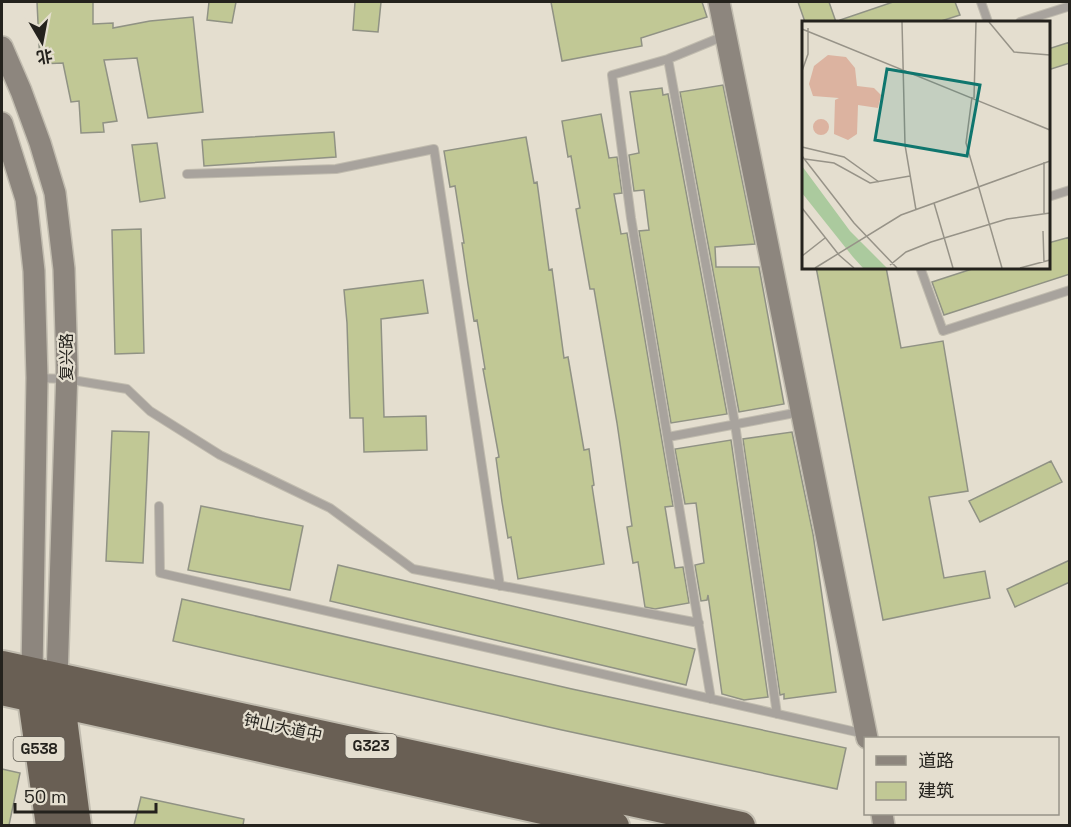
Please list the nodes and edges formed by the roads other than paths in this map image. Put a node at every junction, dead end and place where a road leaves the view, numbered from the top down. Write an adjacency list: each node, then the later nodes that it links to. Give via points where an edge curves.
1 (719, 2): 6 (main road)
2 (981, 2): 4 (lane)
3 (1070, 6): 5 (lane)
4 (988, 21)
5 (1023, 21)
6 (726, 35): 8 (lane); 17 (main road)
7 (2, 47): 16 (main road, 复兴路, via 55,193 64,268)
8 (668, 59): 18 (lane); 19 (lane, via 612,75 631,218)
9 (2, 123): 15 (main road, 复兴路, via 26,199 34,271)
10 (187, 174): 21 (lane, via 336,169 434,149)
11 (1070, 190): 12 (lane)
12 (1050, 196)
13 (920, 268): 14 (lane, via 943,331)
14 (1070, 290)
15 (37, 378): 16 (lane); 24 (main road, 复兴路)
16 (66, 379): 21 (lane, via 127,389 150,411 220,455 330,508 413,569); 24 (main road, 复兴路)
17 (801, 412): 18 (lane); 28 (main road)
18 (735, 424): 19 (lane); 27 (lane)
19 (668, 437): 22 (lane)
20 (159, 506): 26 (lane, via 160,573)
21 (500, 586): 22 (lane)
22 (699, 623): 26 (lane)
23 (2, 665): 24 (highway, 钟山大道中 / G323)
24 (45, 688): 25 (highway, 钟山大道中 / G323); 29 (highway, G538); 30 (highway, G538); 31 (highway, 钟山大道中 / G323); 32 (highway, 钟山大道中 / G323)
25 (2, 692)
26 (711, 699): 27 (lane)
27 (777, 714): 28 (lane)
28 (866, 737)
29 (50, 825)
30 (77, 825)
31 (615, 825)
32 (741, 825)

